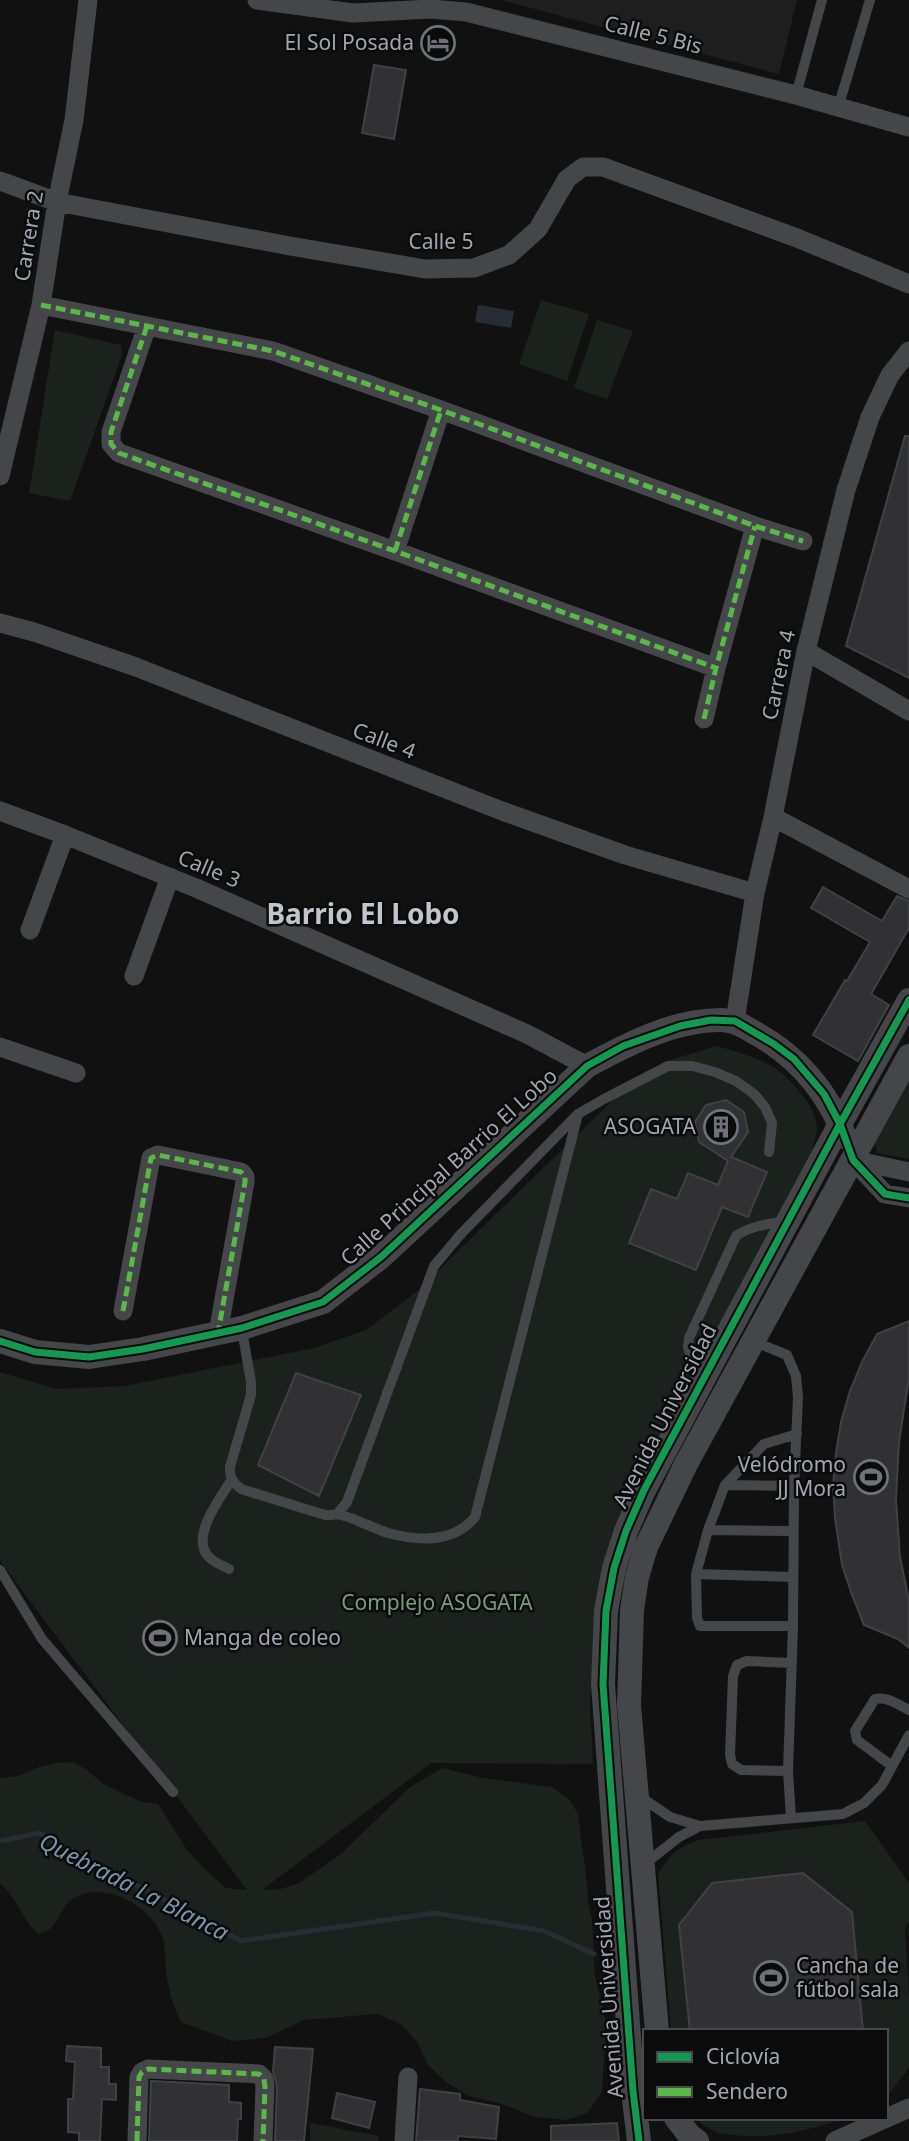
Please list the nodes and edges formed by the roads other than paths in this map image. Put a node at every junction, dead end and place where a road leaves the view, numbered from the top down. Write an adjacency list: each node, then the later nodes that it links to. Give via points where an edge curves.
1 (88, 0): 9 (street, Carrera 2, via 74,120)
2 (257, 0): 5 (street, Calle 5 Bis, via 353,13 466,12)
3 (822, 0): 5 (lane)
4 (870, 0): 6 (lane)
5 (796, 95): 6 (street, Calle 5 Bis)
6 (838, 108): 7 (street, Calle 5 Bis)
7 (909, 127)
8 (0, 181): 9 (street, Calle 5)
9 (57, 202): 10 (street, Calle 5, via 385,263 425,269 474,268 509,255 538,229 567,180 583,167 603,167); 11 (street, Carrera 2)
10 (909, 284)
11 (41, 305): 12 (street); 15 (street, Carrera 2)
12 (147, 326): 14 (street, via 273,351); 19 (street, via 111,432 111,444 119,453)
13 (909, 351): 21 (street, Carrera 4, via 890,375 870,417 846,490)
14 (441, 410): 17 (street); 19 (street)
15 (3, 452): 16 (street, Carrera 2)
16 (0, 476)
17 (755, 526): 18 (street); 22 (street)
18 (803, 541)
19 (395, 551): 22 (street)
20 (0, 623): 30 (street, Calle 4, via 136,667 625,855)
21 (806, 651): 23 (street); 26 (street, Carrera 4)
22 (716, 668): 24 (street)
23 (909, 711)
24 (704, 719)
25 (0, 811): 27 (street, Calle 3)
26 (773, 817): 29 (street); 30 (street, Carrera 4)
27 (65, 835): 28 (street, Calle 3); 31 (street)
28 (170, 877): 32 (street); 37 (street, Calle 3, via 527,1034)
29 (909, 889)
30 (755, 893): 34 (street, Carrera 4)
31 (30, 930)
32 (134, 976)
33 (909, 1000): 40 (street, Avenida Universidad)
34 (735, 1021): 37 (street, Calle Principal Barrio El Lobo, via 710,1020 670,1029 623,1046); 40 (street, via 794,1059 824,1094)
35 (0, 1047): 38 (street)
36 (909, 1056): 42 (street, Avenida Universidad)
37 (587, 1066): 47 (street, Calle Principal Barrio El Lobo, via 381,1257 323,1303)
38 (76, 1073)
39 (578, 1114): 41 (lane, via 668,1066 692,1066 736,1081 754,1094 772,1123); 55 (lane, via 434,1266 347,1502); 55 (lane, via 475,1517 450,1536 421,1539 388,1533)
40 (840, 1125): 42 (street); 45 (street, Avenida Universidad)
41 (769, 1152)
42 (853, 1160): 43 (street); 44 (street, via 884,1194); 49 (street, Avenida Universidad)
43 (909, 1172)
44 (909, 1198)
45 (789, 1221): 50 (street, Avenida Universidad); 50 (lane, via 762,1224 736,1236 689,1338)
46 (122, 1311): 47 (street, via 151,1158 158,1155 241,1172 245,1177)
47 (230, 1331): 48 (street, Calle Principal Barrio El Lobo, via 89,1357 35,1352); 52 (lane, via 251,1382 230,1466)
48 (0, 1341)
49 (755, 1342): 51 (lane, via 788,1355 796,1376); 69 (street, Avenida Universidad, via 662,1513 637,1577 629,1705)
50 (698, 1387): 82 (street, Avenida Universidad, via 626,1531 606,1611 603,1684)
51 (797, 1434): 53 (lane, via 764,1444); 54 (lane)
52 (232, 1479): 55 (lane, via 241,1489 325,1515); 58 (lane, via 201,1540 208,1557)
53 (725, 1485): 54 (lane); 56 (lane)
54 (794, 1486): 57 (lane)
55 (338, 1513)
56 (708, 1530): 57 (lane); 60 (lane)
57 (793, 1531): 61 (lane)
58 (229, 1569)
59 (0, 1570): 68 (lane, via 42,1639)
60 (696, 1574): 61 (lane); 62 (lane, via 700,1626)
61 (793, 1577): 62 (lane)
62 (793, 1626): 63 (lane)
63 (792, 1663): 67 (lane); 67 (lane, via 747,1661 737,1665 730,1755 732,1764 741,1770)
64 (909, 1710): 66 (lane, via 875,1699 855,1731 857,1740)
65 (909, 1735): 66 (lane)
66 (892, 1766): 70 (lane, via 864,1803 843,1814)
67 (788, 1771): 70 (lane)
68 (173, 1792)
69 (638, 1795): 71 (lane, via 670,1817); 72 (street, Avenida Universidad)
70 (791, 1818): 71 (lane)
71 (700, 1826): 72 (lane)
72 (643, 1866): 73 (street, Avenida Universidad)
73 (657, 2029)
74 (408, 2077): 81 (street)
75 (909, 2108): 76 (street)
76 (888, 2117)
77 (678, 2120): 83 (street)
78 (882, 2120): 84 (street)
79 (137, 2141): 80 (street, via 139,2077 148,2069 259,2074 265,2087)
80 (263, 2141)
81 (404, 2141)
82 (639, 2141)
83 (697, 2141)
84 (835, 2141)

